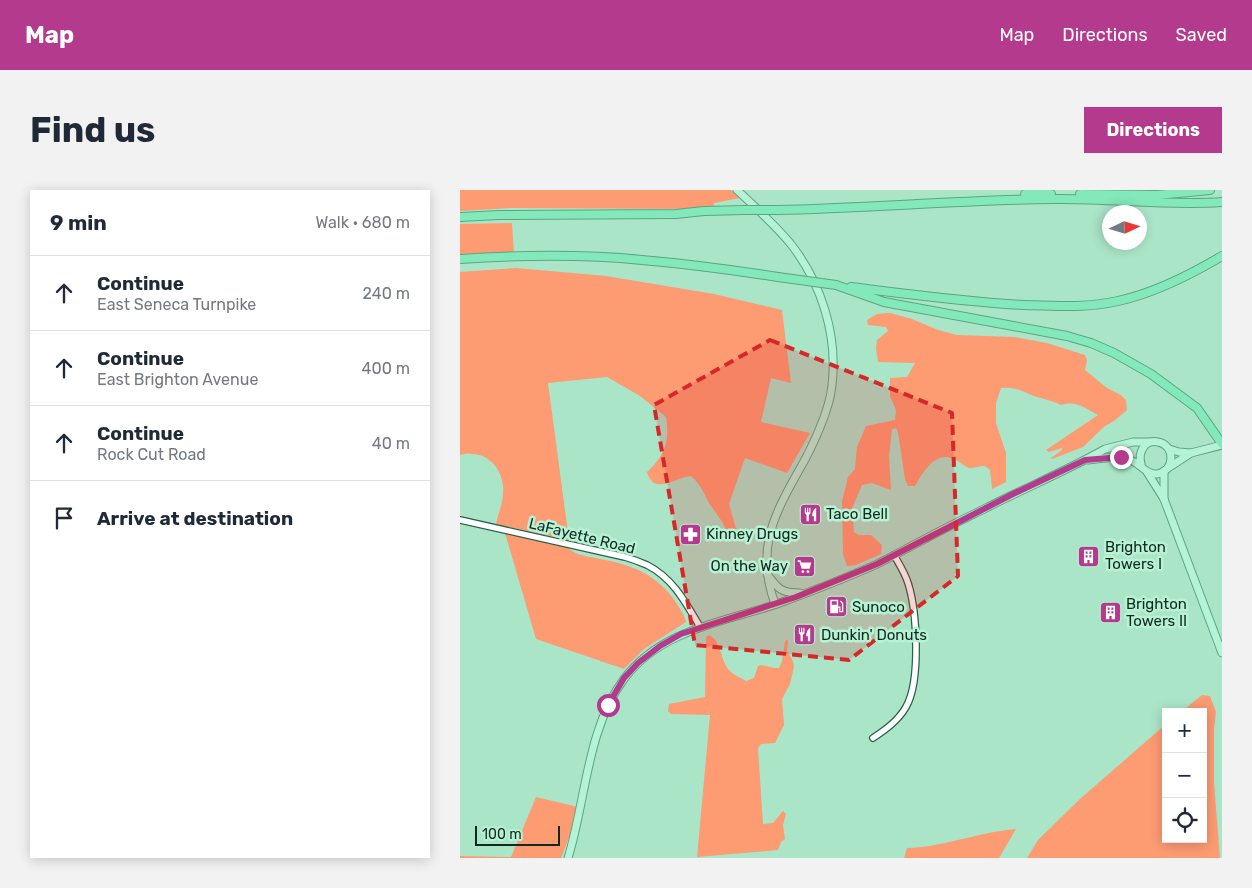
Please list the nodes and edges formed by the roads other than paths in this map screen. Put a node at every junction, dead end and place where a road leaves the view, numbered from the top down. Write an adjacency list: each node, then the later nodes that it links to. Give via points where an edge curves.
1 (736, 190): 20 (main road, via 789,242 809,271 825,310 832,358 832,386 827,408 776,513 768,537)
2 (1210, 190): 3 (highway, via 1157,195 1036,194)
3 (948, 202): 4 (highway, via 1065,199); 5 (highway, bridge, via 676,214)
4 (1222, 202)
5 (460, 217)
6 (1222, 256): 8 (highway, via 1162,287 1116,302 1078,306 987,303)
7 (460, 259): 8 (highway, bridge, via 538,255 610,257 697,265)
8 (836, 285): 10 (highway, via 884,302 1090,343 1151,374 1197,408)
9 (1149, 442): 11 (main road, via 1160,442); 13 (main road, via 1118,445); 14 (main road, via 1141,449)
10 (1222, 445): 12 (main road)
11 (1169, 449): 12 (main road); 15 (main road, via 1172,459)
12 (1195, 452): 15 (main road)
13 (1085, 460): 14 (main road, via 1121,457); 19 (main road)
14 (1140, 464): 16 (main road)
15 (1165, 470): 16 (main road, via 1157,474); 17 (main road)
16 (1148, 472): 17 (main road)
17 (1164, 499): 24 (main road)
18 (460, 520): 23 (street, LaFayette Road, via 625,557 648,566 674,587)
19 (894, 555): 21 (main road); 25 (street, via 908,581 912,597 914,681 910,700 901,716)
20 (767, 574): 21 (main road, via 776,587 788,593); 22 (main road)
21 (806, 593): 22 (main road)
22 (775, 604): 23 (main road)
23 (700, 627): 26 (main road, via 650,653 624,678 611,698 596,739)
24 (1222, 653)
25 (873, 738)
26 (568, 858)

